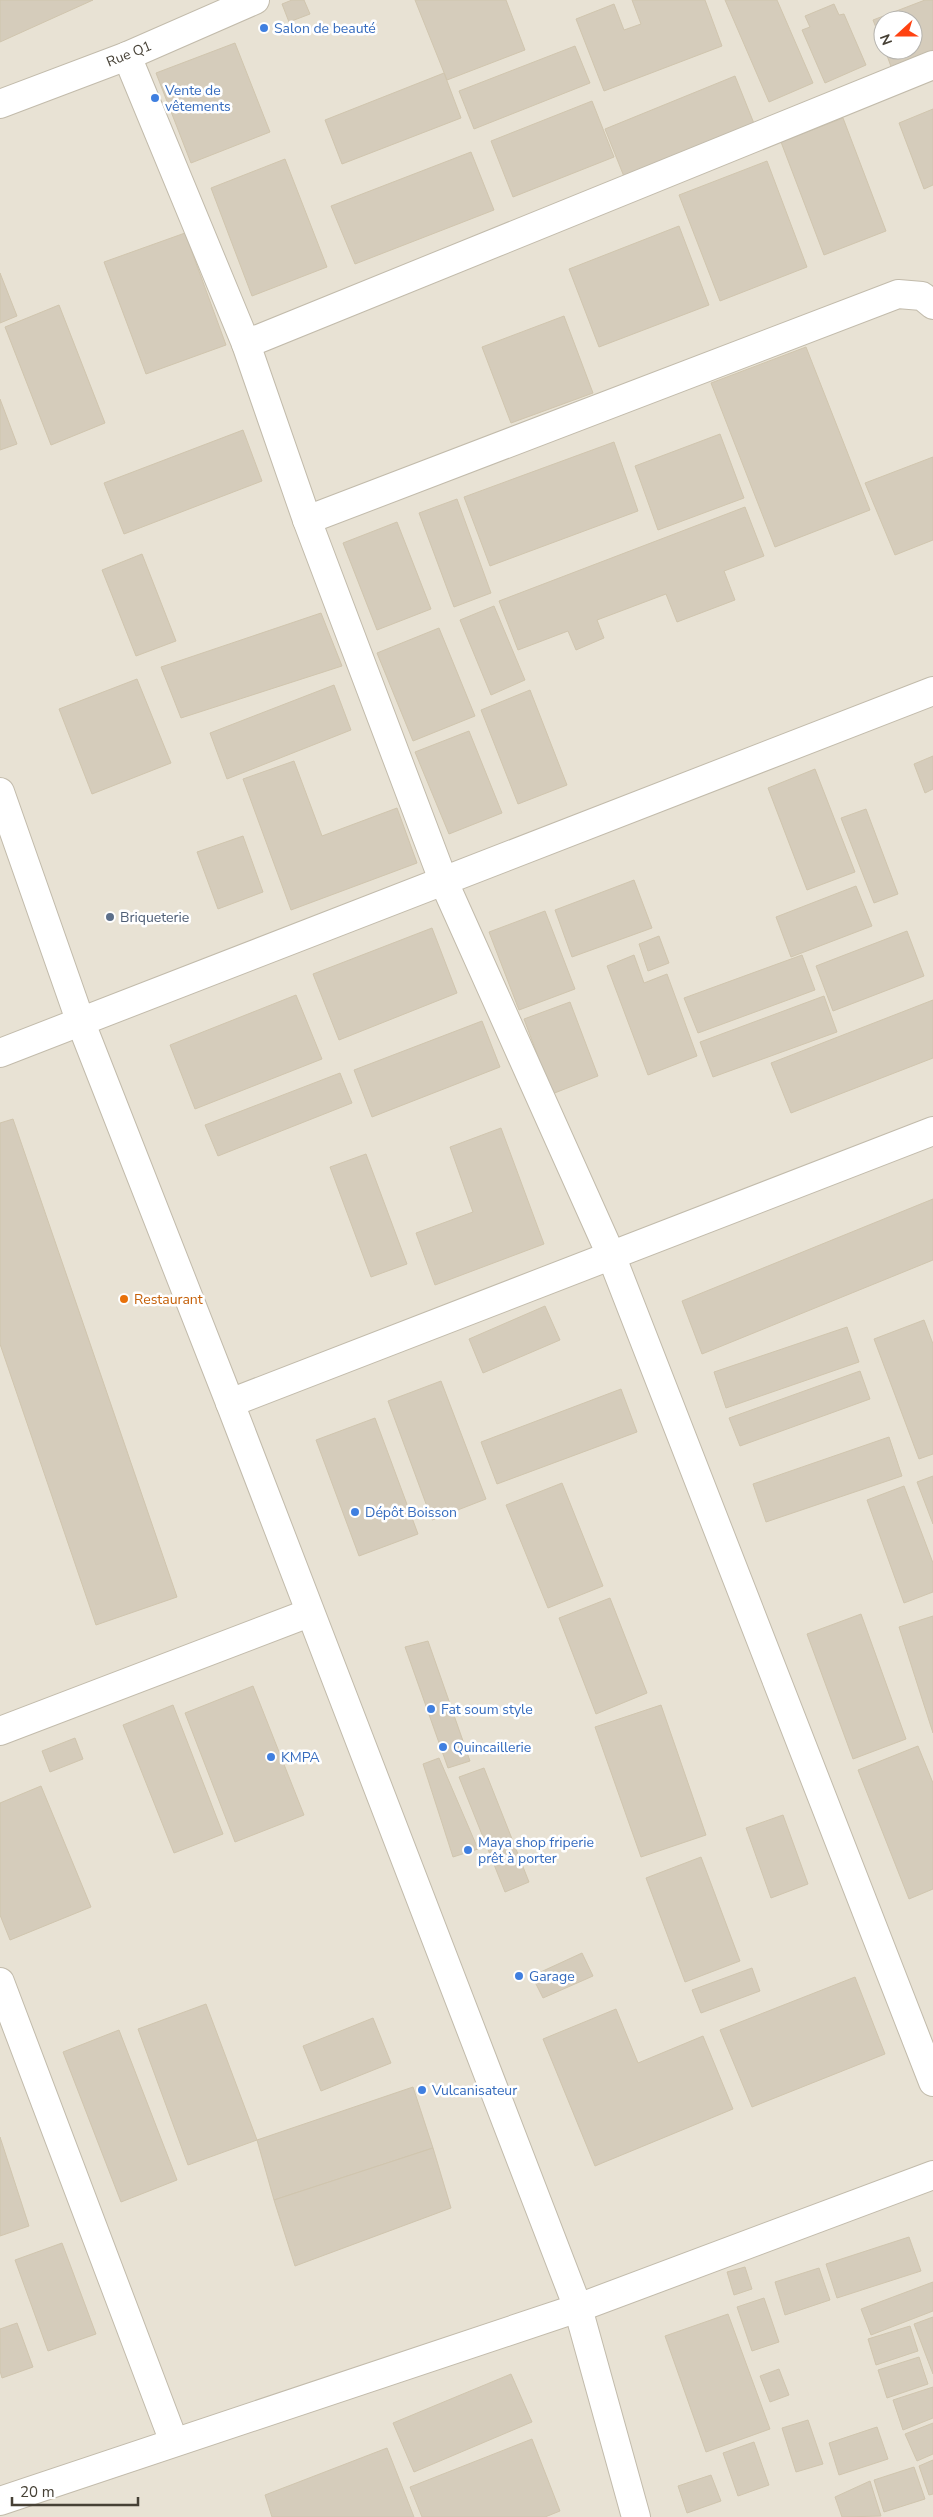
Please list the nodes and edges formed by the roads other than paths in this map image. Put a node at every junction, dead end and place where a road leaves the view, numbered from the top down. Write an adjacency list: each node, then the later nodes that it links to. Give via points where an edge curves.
1 (255, 0): 2 (street, Rue Q1)
2 (127, 56): 4 (street, Rue Q1); 6 (street)
3 (933, 65): 6 (street)
4 (0, 104)
5 (933, 305): 7 (street, via 922,296 898,294)
6 (246, 344): 7 (street)
7 (307, 520): 10 (street)
8 (933, 691): 10 (street)
9 (0, 792): 11 (street)
10 (443, 880): 11 (street); 14 (street)
11 (81, 1023): 12 (street); 15 (street)
12 (0, 1053)
13 (933, 1131): 14 (street)
14 (612, 1256): 15 (street); 19 (street)
15 (230, 1403): 16 (street)
16 (310, 1613): 17 (street); 21 (street)
17 (0, 1731)
18 (0, 1982): 22 (street)
19 (933, 2082)
20 (933, 2175): 21 (street)
21 (578, 2308): 22 (street); 24 (street)
22 (174, 2442): 23 (street)
23 (0, 2501)
24 (636, 2517)

